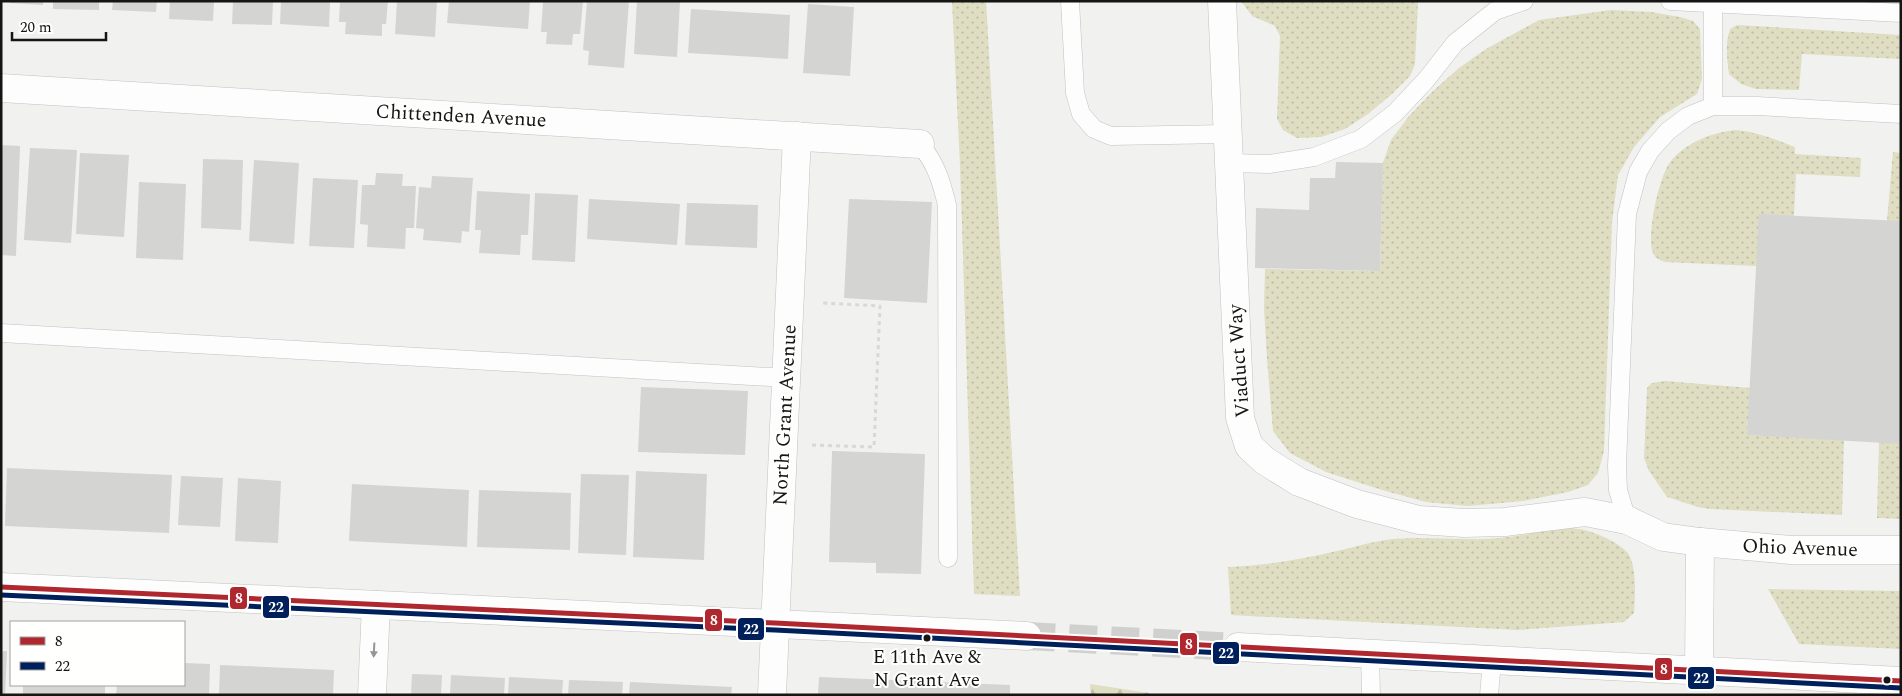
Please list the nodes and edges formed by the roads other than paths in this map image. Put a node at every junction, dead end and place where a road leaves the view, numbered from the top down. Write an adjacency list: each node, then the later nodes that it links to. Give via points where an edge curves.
1 (1070, 1): 10 (lane, via 1075,93 1081,114 1094,129 1111,136)
2 (1222, 1): 10 (street, Viaduct Way)
3 (1524, 1): 13 (lane, via 1495,11 1455,43 1395,113 1361,139 1314,157 1268,164)
4 (1670, 1): 5 (lane)
5 (1713, 2): 6 (lane); 8 (lane)
6 (1901, 13)
7 (1, 88): 11 (street, Chittenden Avenue)
8 (1713, 106): 9 (lane); 16 (lane, via 1688,116 1668,131 1650,151 1638,172 1626,214 1616,466)
9 (1901, 114)
10 (1228, 134): 13 (street, Viaduct Way)
11 (797, 136): 12 (street, Chittenden Avenue); 15 (street, North Grant Avenue)
12 (920, 144): 19 (lane, via 932,158 940,176 947,205)
13 (1229, 163): 16 (street, Viaduct Way, via 1240,418 1249,446 1264,461 1300,482 1357,504 1420,520 1505,522 1585,512)
14 (1, 333): 15 (lane)
15 (786, 378): 22 (street, North Grant Avenue)
16 (1626, 520): 17 (street, Viaduct Way, via 1663,537)
17 (1700, 542): 18 (street, Ohio Avenue, via 1791,550); 27 (street)
18 (1901, 550)
19 (948, 558)
20 (1, 587): 21 (street)
21 (376, 605): 22 (street); 30 (street, one-way to 30)
22 (775, 623): 23 (street); 31 (street, North Grant Avenue)
23 (1027, 636)
24 (1238, 647): 25 (street)
25 (1370, 654): 26 (street); 32 (lane)
26 (1492, 660): 27 (street); 33 (lane)
27 (1699, 672): 29 (street)
28 (1901, 681): 29 (street)
29 (1820, 686)
30 (372, 695)
31 (772, 695)
32 (1370, 695)
33 (1488, 695)

